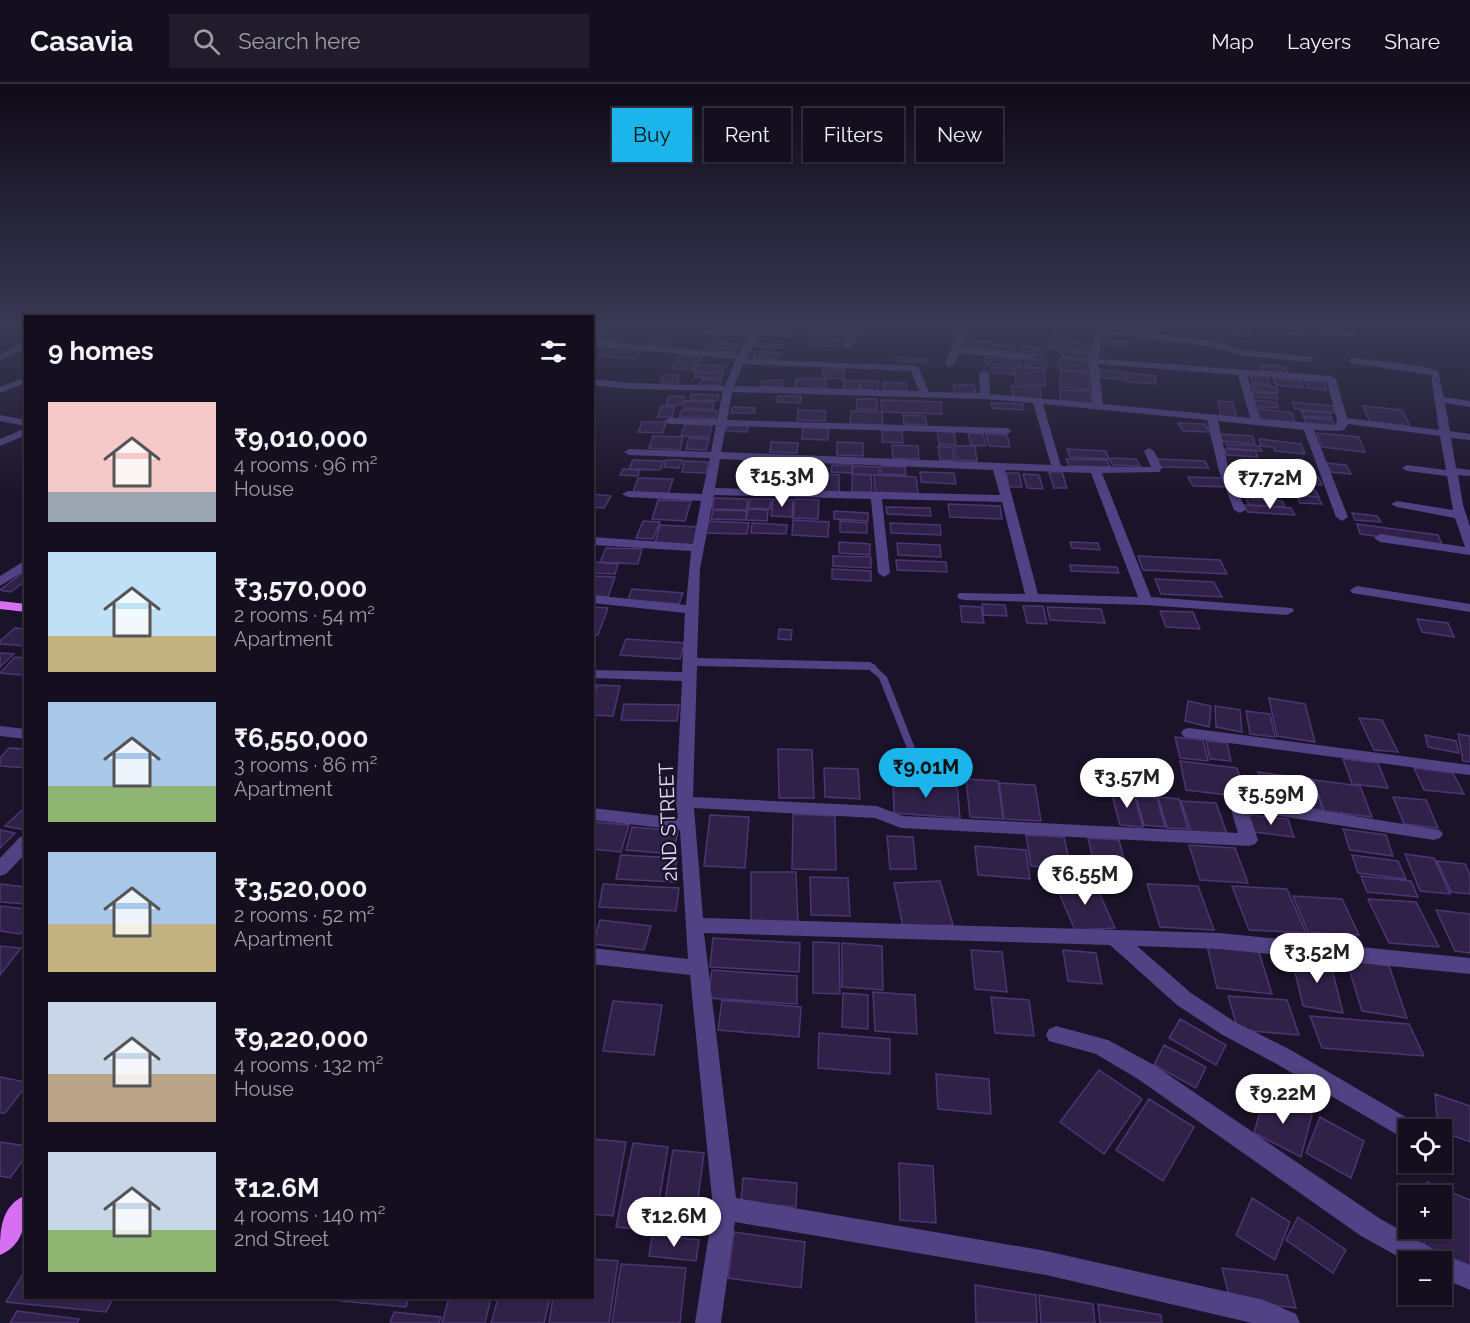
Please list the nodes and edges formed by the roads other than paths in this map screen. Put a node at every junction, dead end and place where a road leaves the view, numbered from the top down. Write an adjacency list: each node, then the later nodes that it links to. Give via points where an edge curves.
1 (619, 385): 9 (street)
2 (730, 385): 9 (street, 2ND STREET)
3 (922, 385): 10 (street)
4 (985, 385): 11 (street)
5 (1096, 385): 15 (street)
6 (1248, 385): 20 (street)
7 (1333, 385): 22 (street)
8 (1438, 385): 12 (street)
9 (728, 389): 10 (street); 19 (street, 2ND STREET)
10 (926, 396): 11 (street)
11 (985, 396): 13 (street)
12 (1441, 400): 14 (street); 26 (street)
13 (1037, 402): 15 (street); 34 (street)
14 (1470, 404)
15 (1098, 407): 17 (street)
16 (0, 418): 21 (street)
17 (1212, 418): 20 (street); 43 (street, via 1224,471)
18 (669, 421): 19 (street)
19 (721, 421): 24 (street); 31 (street, 2ND STREET)
20 (1256, 422): 23 (street)
21 (24, 423)
22 (1343, 423): 23 (street, via 1340,428); 26 (street, via 1342,420)
23 (1308, 427): 45 (street)
24 (1007, 431)
25 (24, 432): 28 (street)
26 (1444, 433): 27 (street); 36 (street)
27 (1470, 436)
28 (0, 443)
29 (1149, 451): 35 (street, via 1155,470)
30 (629, 452): 31 (street)
31 (717, 454): 32 (street); 39 (street, 2ND STREET)
32 (998, 466): 34 (street); 41 (street)
33 (1407, 468): 36 (street)
34 (1057, 469): 35 (street)
35 (1095, 470): 58 (street)
36 (1453, 473): 37 (street); 44 (street)
37 (1470, 473)
38 (628, 494): 39 (street)
39 (709, 494): 40 (street); 49 (street, 2ND STREET)
40 (876, 495): 41 (street); 52 (street)
41 (1005, 499): 56 (street)
42 (1397, 504): 44 (street)
43 (1239, 510)
44 (1460, 515): 48 (street)
45 (1342, 516)
46 (1380, 538): 50 (street)
47 (594, 541): 49 (street)
48 (1470, 545)
49 (698, 548): 62 (street, 2ND STREET)
50 (1470, 551)
51 (24, 565): 53 (street)
52 (884, 573)
53 (0, 582)
54 (1357, 590): 61 (street)
55 (964, 596): 56 (street)
56 (1032, 597): 58 (street)
57 (594, 599): 62 (street)
58 (1146, 602): 63 (street)
59 (0, 605): 60 (main road)
60 (24, 608)
61 (1470, 608)
62 (693, 610): 65 (street, 2ND STREET)
63 (1287, 612)
64 (870, 666): 65 (street); 70 (lane, via 883,677)
65 (690, 669): 66 (street); 72 (street, 2ND STREET)
66 (594, 674)
67 (0, 731): 69 (street)
68 (1190, 733): 71 (street)
69 (24, 734)
70 (914, 756)
71 (1470, 770)
72 (684, 802): 74 (street, 2ND STREET); 75 (street, via 877,812 901,822 1249,840 1237,803)
73 (594, 814): 74 (street)
74 (688, 825): 78 (street, 2ND STREET)
75 (1434, 834)
76 (24, 843): 77 (street)
77 (0, 869)
78 (694, 925): 79 (street); 82 (street, 2ND STREET)
79 (1115, 938): 81 (street, via 1219,941); 84 (street, via 1184,999 1228,1029)
80 (594, 956): 82 (street)
81 (1470, 966)
82 (699, 968): 85 (street, 2ND STREET)
83 (1056, 1035): 88 (street, via 1101,1046 1146,1072 1370,1227)
84 (1398, 1124)
85 (725, 1208): 91 (street, 2ND STREET); 92 (street, via 1047,1263 1264,1313)
86 (24, 1210): 87 (main road)
87 (0, 1243)
88 (1413, 1251)
89 (1452, 1270): 90 (street)
90 (1470, 1278)
91 (708, 1323)
92 (1287, 1323)

